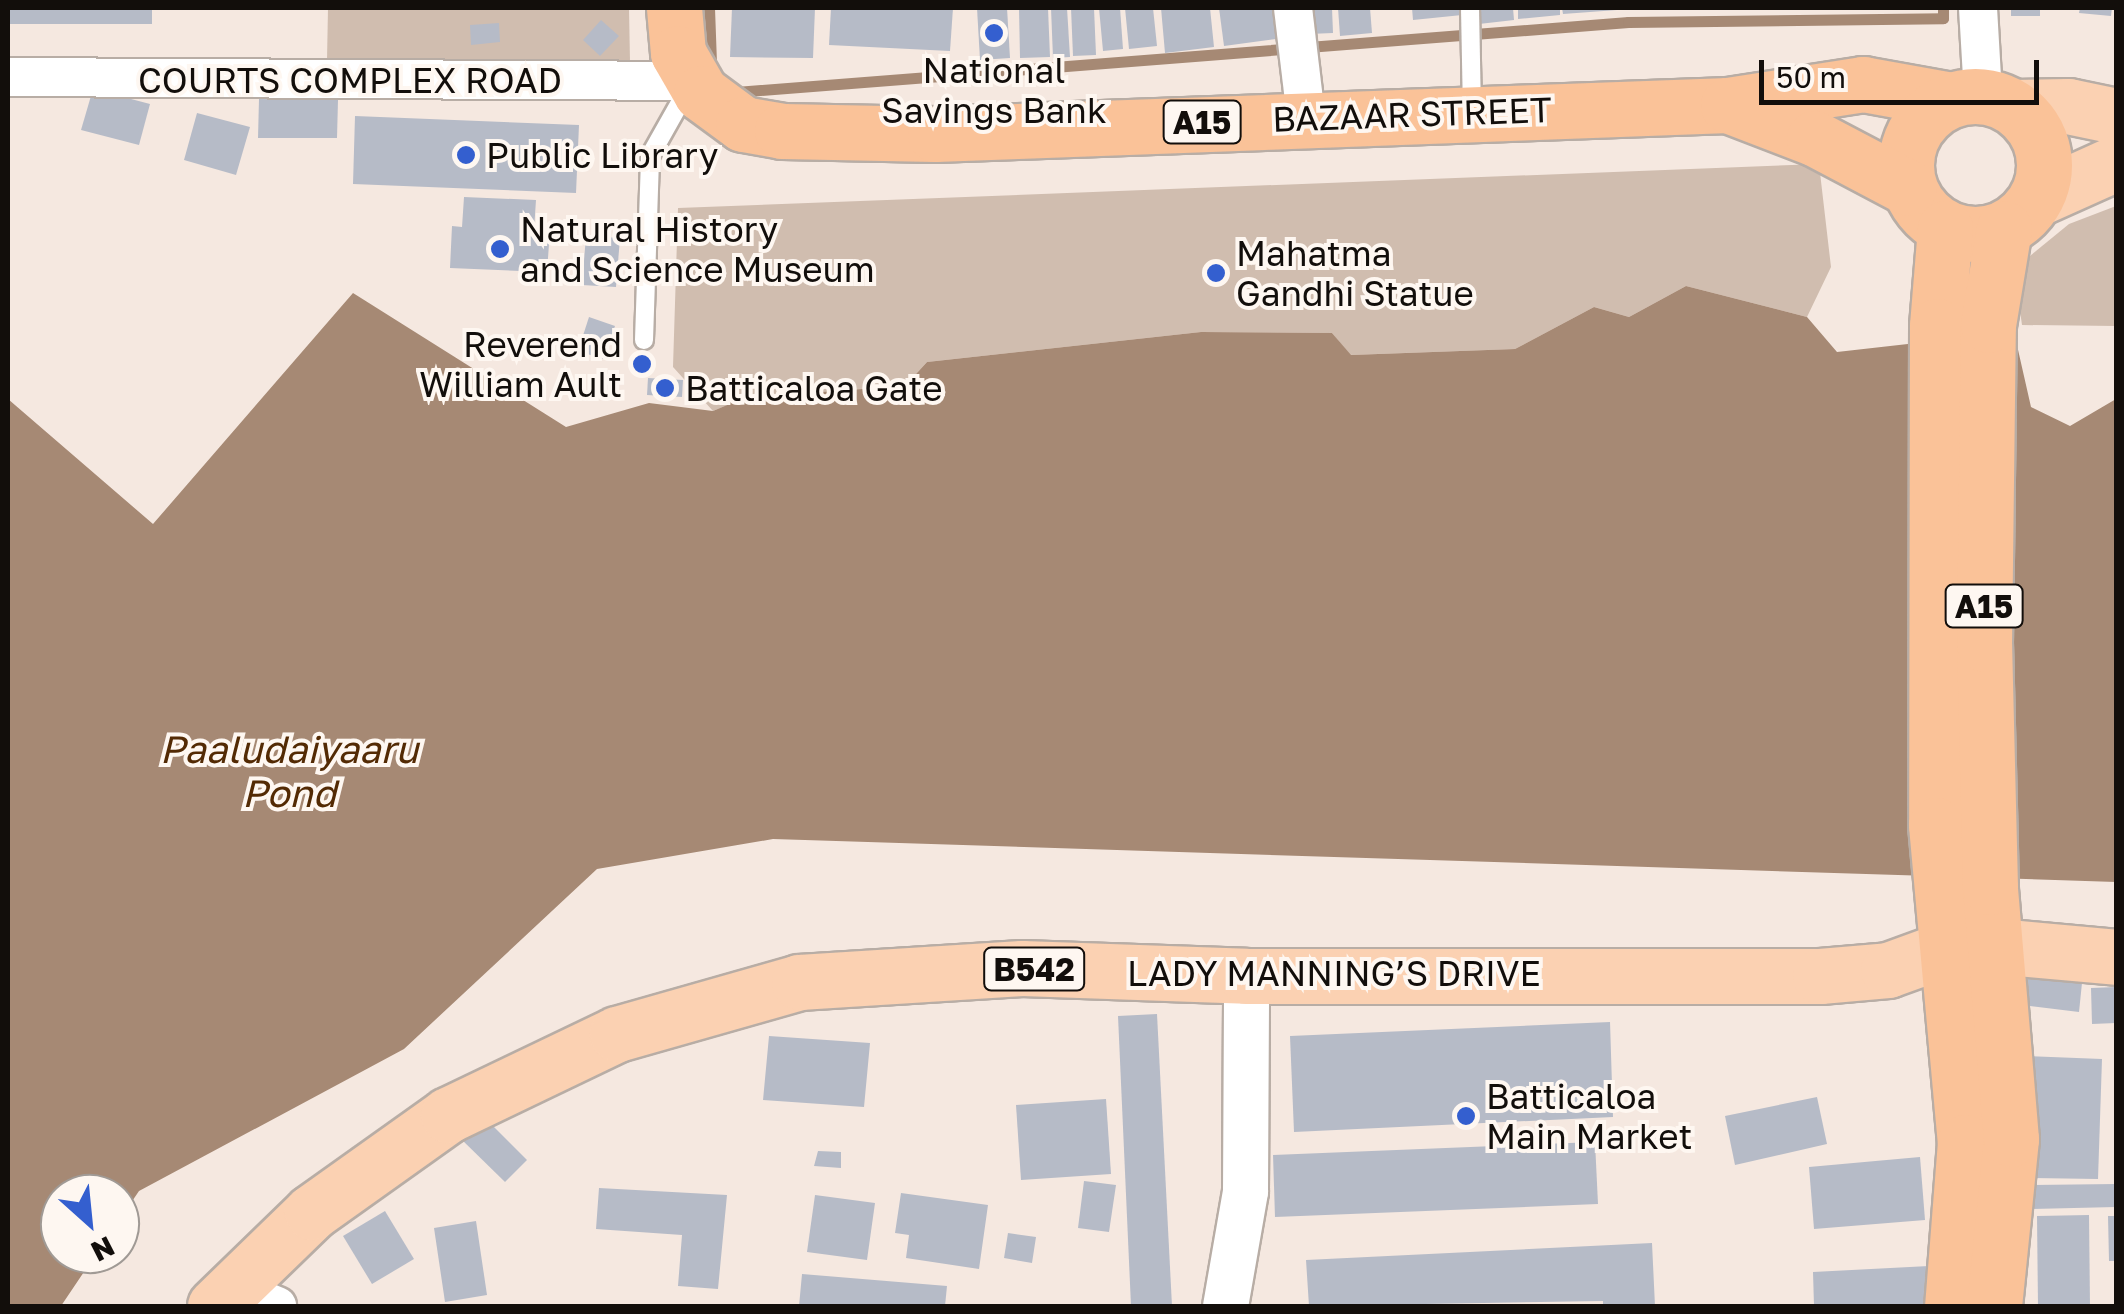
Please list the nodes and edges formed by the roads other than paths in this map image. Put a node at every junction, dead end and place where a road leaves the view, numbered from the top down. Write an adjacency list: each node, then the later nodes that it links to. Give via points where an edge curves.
1 (674, 8): 6 (highway, A15, via 678,54)
2 (1293, 8): 11 (street)
3 (1470, 8): 9 (lane)
4 (1978, 8): 7 (street)
5 (8, 77): 6 (street, COURTS COMPLEX ROAD)
6 (693, 80): 11 (highway, BAZAAR STREET / A15, via 743,124 812,132 935,134); 17 (lane, via 650,156)
7 (1982, 101): 8 (highway, BAZAAR STREET / A15, via 1863,84); 10 (main road); 13 (highway, via 1917,126 1908,146); 14 (highway, via 2040,139 2044,169)
8 (1728, 105): 9 (highway, BAZAAR STREET / A15); 13 (highway, BAZAAR STREET / A15, via 1814,138)
9 (1472, 111): 11 (highway, BAZAAR STREET / A15)
10 (2116, 116)
11 (1306, 117)
12 (2116, 164): 14 (main road)
13 (1909, 188): 15 (highway)
14 (2020, 214): 15 (highway, via 1985,234); 16 (highway, A15)
15 (1945, 228): 16 (highway, A15)
16 (1962, 325): 18 (highway, A15, via 1984,644 1964,887)
17 (644, 340)
18 (1971, 947): 19 (main road); 20 (main road, LADY MANNING’S DRIVE / B542, via 1888,970 1820,976); 23 (highway, A15); 24 (highway, A15, via 2011,1139)
19 (2116, 957)
20 (1246, 976): 21 (main road, LADY MANNING’S DRIVE / B542, via 1022,968 798,982 617,1034 448,1115 386,1154); 22 (street, via 1246,1190)
21 (241, 1300)
22 (1225, 1306)
23 (1952, 1306)
24 (1994, 1306)

